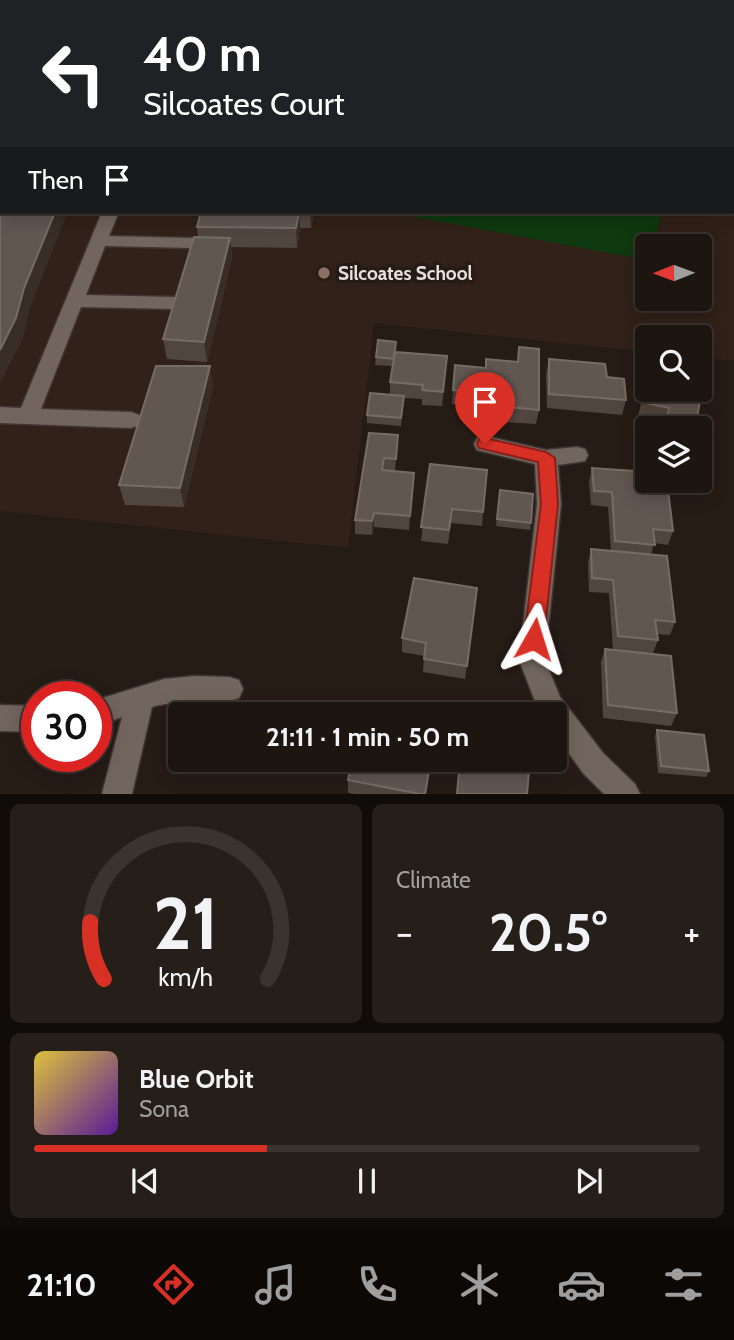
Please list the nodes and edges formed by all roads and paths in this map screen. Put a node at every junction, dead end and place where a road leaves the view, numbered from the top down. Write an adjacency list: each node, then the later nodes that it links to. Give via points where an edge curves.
1 (109, 214): 2 (street)
2 (99, 241): 3 (street); 4 (street)
3 (193, 243)
4 (75, 301): 5 (street); 7 (street)
5 (174, 303)
6 (0, 415): 7 (street)
7 (28, 416): 8 (street)
8 (131, 419)
9 (485, 444): 11 (street)
10 (577, 455): 11 (street)
11 (546, 458): 18 (street, via 550,504 532,660 550,705 593,763)
12 (229, 689): 13 (street, via 164,691)
13 (140, 699): 14 (street); 17 (street)
14 (112, 708)
15 (0, 718): 16 (street)
16 (21, 719)
17 (117, 794)
18 (625, 794)

